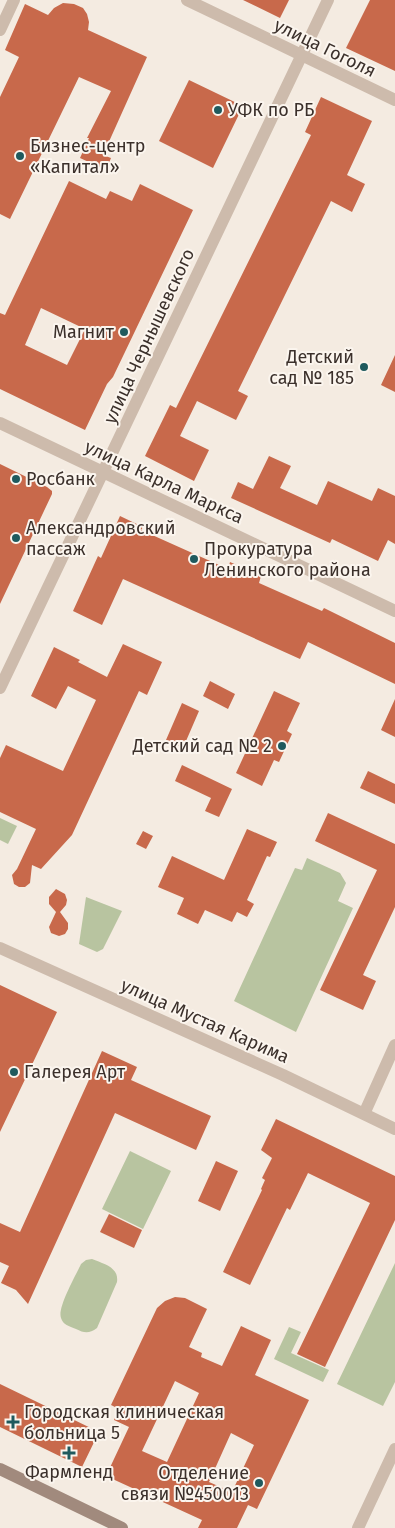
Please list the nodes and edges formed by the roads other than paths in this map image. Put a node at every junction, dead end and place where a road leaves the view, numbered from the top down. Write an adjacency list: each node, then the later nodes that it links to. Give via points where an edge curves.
1 (14, 0): 4 (street)
2 (187, 0): 5 (street, улица Гоголя)
3 (328, 0): 5 (street, улица Чернышевского)
4 (0, 30)
5 (301, 56): 6 (street, улица Гоголя); 8 (street, улица Чернышевского)
6 (395, 100)
7 (0, 423): 8 (street, улица Карла Маркса)
8 (104, 472): 9 (street, улица Карла Маркса); 10 (street, улица Чернышевского)
9 (395, 611)
10 (0, 688)
11 (0, 948): 13 (street, улица Мустая Карима)
12 (395, 1045): 13 (street)
13 (364, 1114): 14 (street, улица Мустая Карима)
14 (395, 1129)
15 (395, 1449): 18 (street)
16 (0, 1470): 17 (main road)
17 (122, 1528)
18 (358, 1528)

